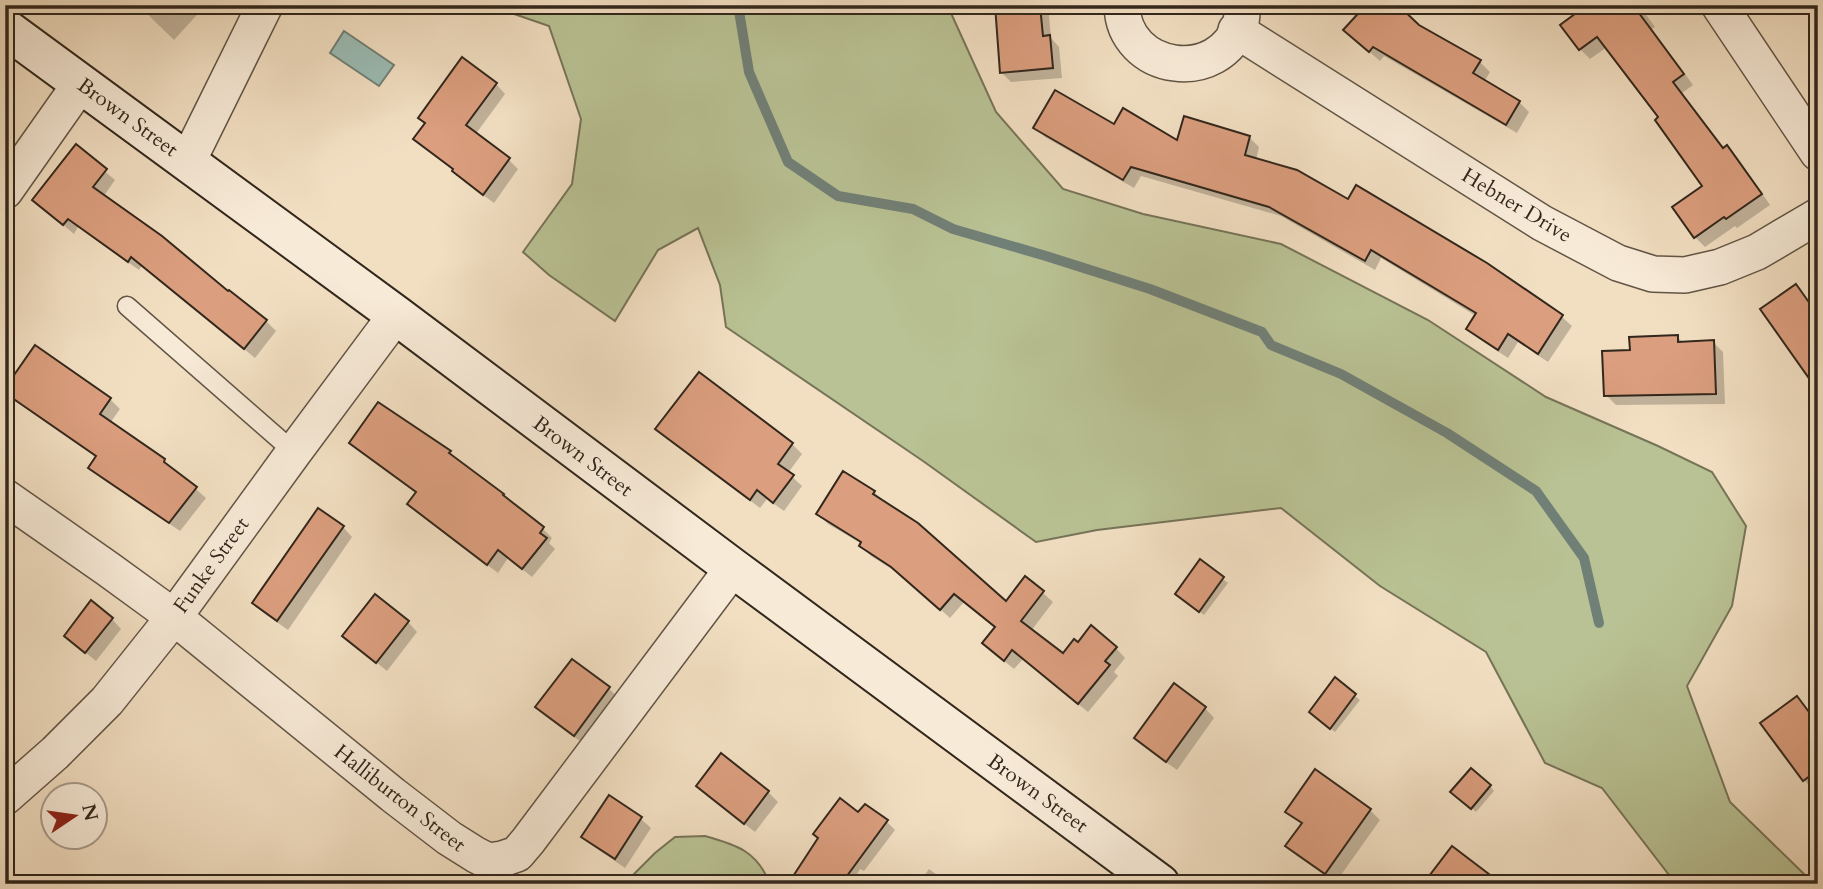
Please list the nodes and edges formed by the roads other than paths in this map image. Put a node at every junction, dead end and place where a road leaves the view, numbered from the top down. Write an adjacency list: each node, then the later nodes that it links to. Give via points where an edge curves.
1 (265, 5): 8 (street)
2 (1122, 5): 4 (street, Hebner Drive, via 1128,33 1141,49 1178,65 1198,63 1217,54 1231,40)
3 (1719, 5): 7 (street)
4 (1240, 18): 10 (street, Hebner Drive, via 1542,223 1618,263 1653,274 1685,275 1720,267 1757,252)
5 (5, 28): 6 (street, Brown Street)
6 (81, 83): 8 (street, Brown Street); 9 (street)
7 (1818, 153)
8 (188, 161): 12 (street, Brown Street)
9 (5, 191)
10 (1818, 216)
11 (127, 306): 13 (lane)
12 (396, 315): 13 (street, Funke Street); 15 (street, Brown Street)
13 (294, 452): 16 (street, Funke Street)
14 (5, 497): 16 (street, Halliburton Street)
15 (733, 568): 16 (street, Halliburton Street, via 528,841 517,853 488,861 449,838); 18 (street, Brown Street)
16 (174, 617): 17 (street, Funke Street, via 107,701)
17 (5, 797)
18 (1160, 884)

